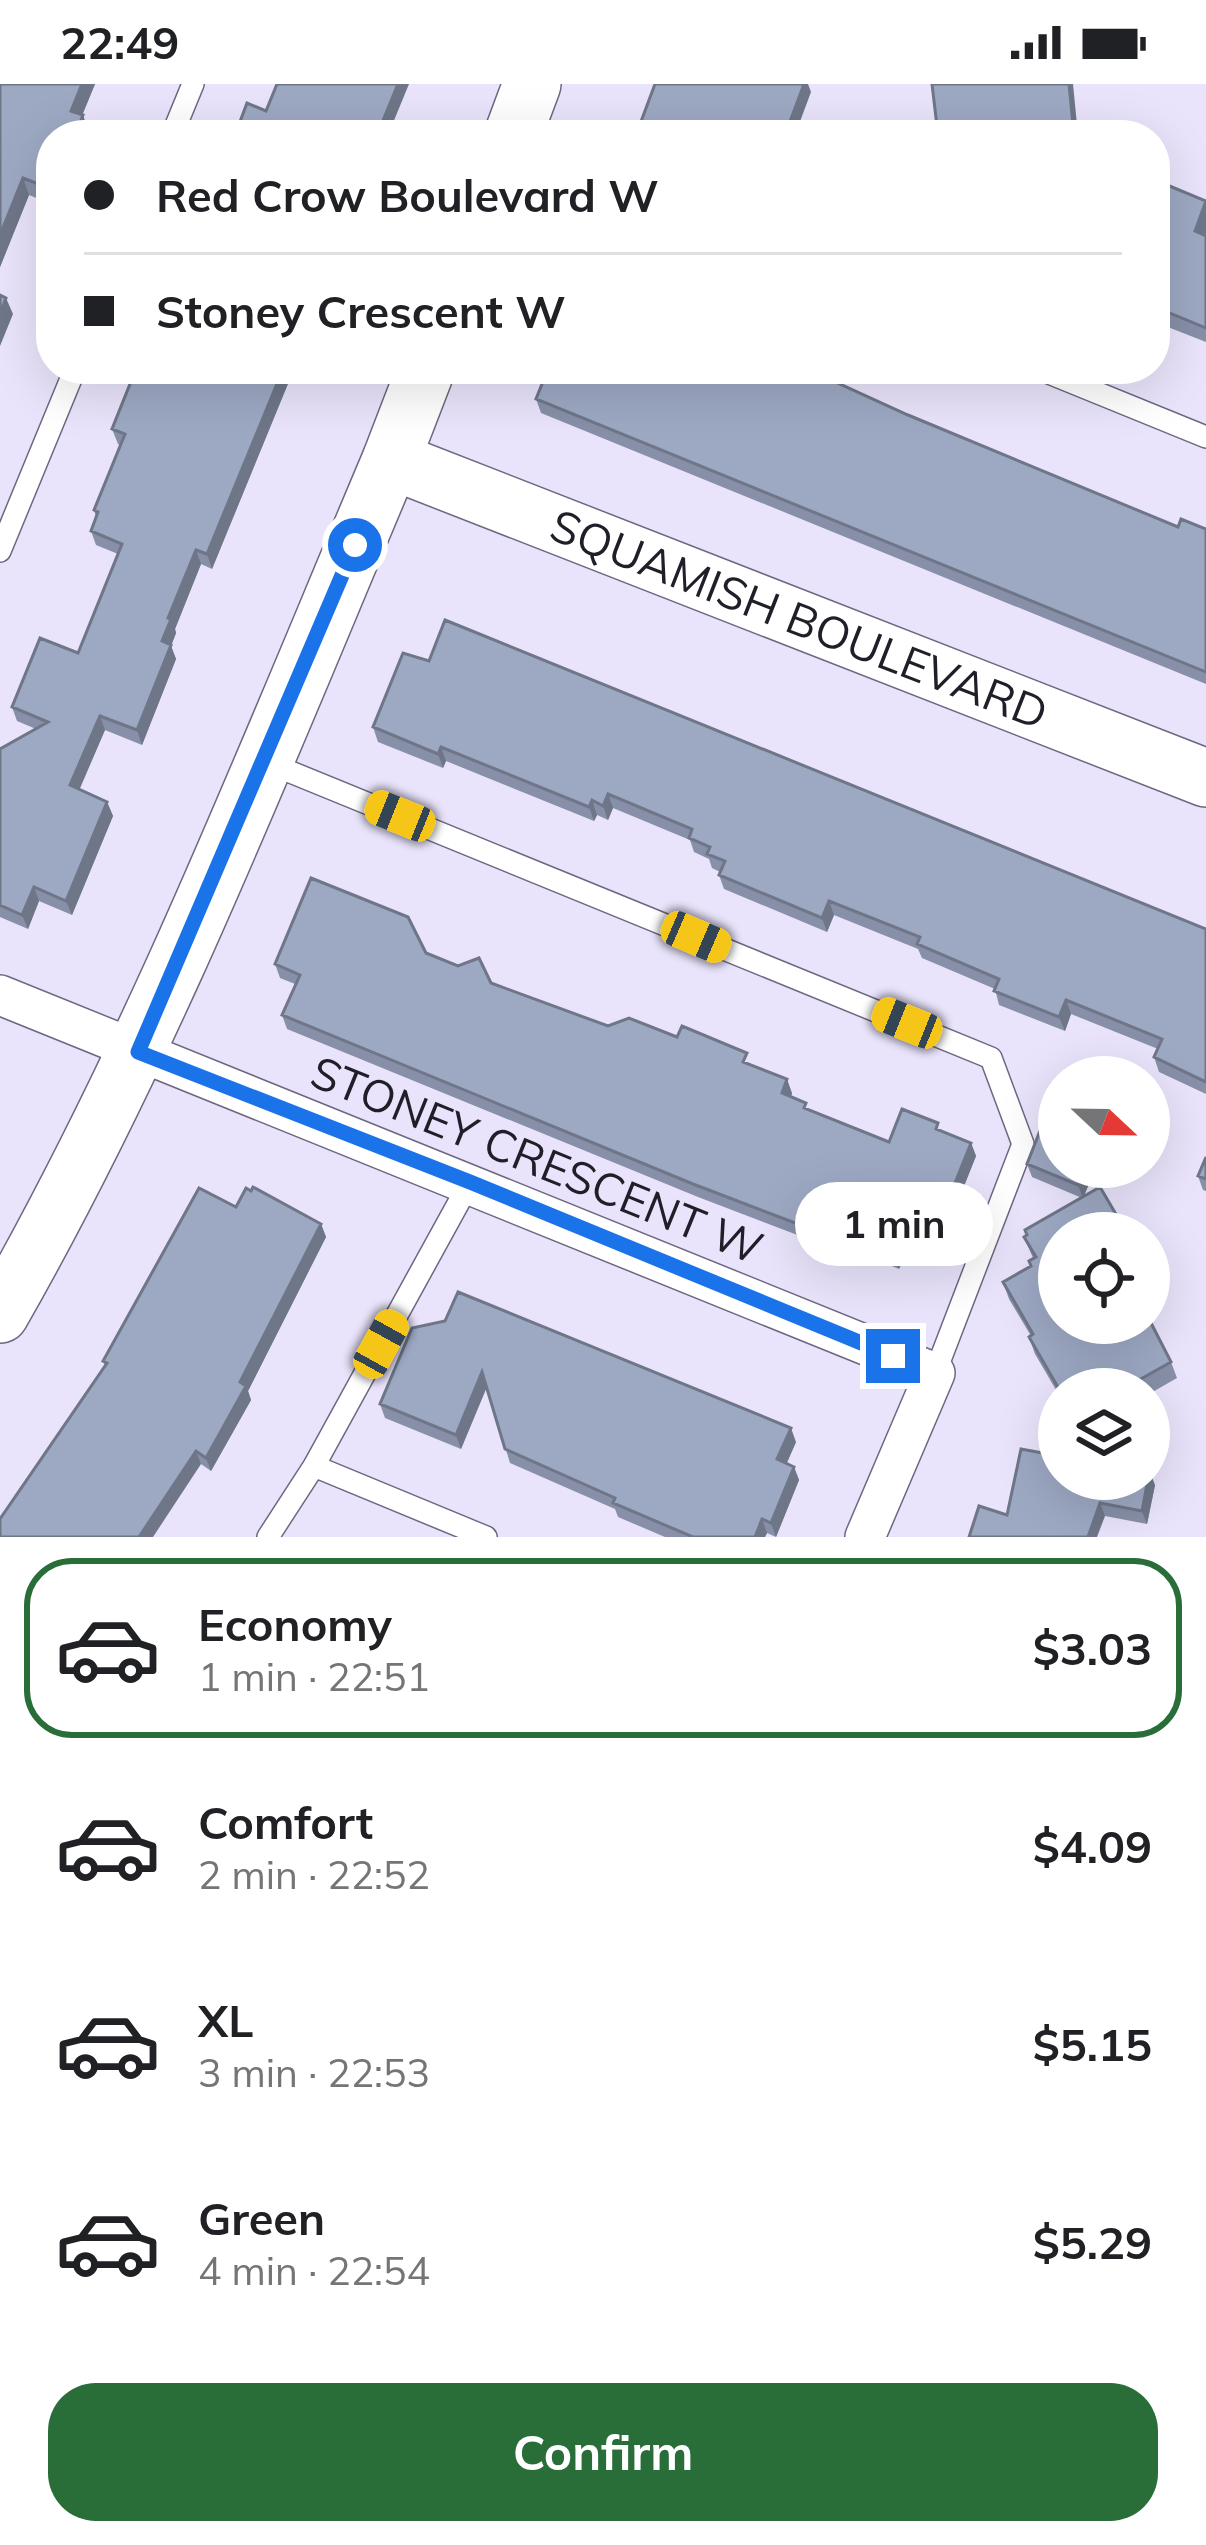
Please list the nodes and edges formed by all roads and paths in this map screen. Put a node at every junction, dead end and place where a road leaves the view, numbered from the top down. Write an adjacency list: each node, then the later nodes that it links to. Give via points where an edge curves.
1 (193, 84): 3 (lane)
2 (532, 84): 4 (street)
3 (178, 120)
4 (519, 120)
5 (69, 384): 10 (lane)
6 (420, 384): 9 (street)
7 (1076, 384): 8 (lane)
8 (1206, 437)
9 (391, 460): 11 (street); 12 (street, SQUAMISH BOULEVARD)
10 (0, 551)
11 (262, 760): 14 (street); 17 (lane, via 992,1058 1023,1144)
12 (1206, 778)
13 (0, 994): 14 (street, STONEY CRESCENT W)
14 (138, 1052): 15 (street, STONEY CRESCENT W); 16 (street)
15 (470, 1182): 17 (street, STONEY CRESCENT W); 18 (lane)
16 (0, 1314)
17 (935, 1373): 21 (street)
18 (314, 1466): 19 (lane); 20 (lane)
19 (268, 1537)
20 (486, 1537)
21 (865, 1537)

